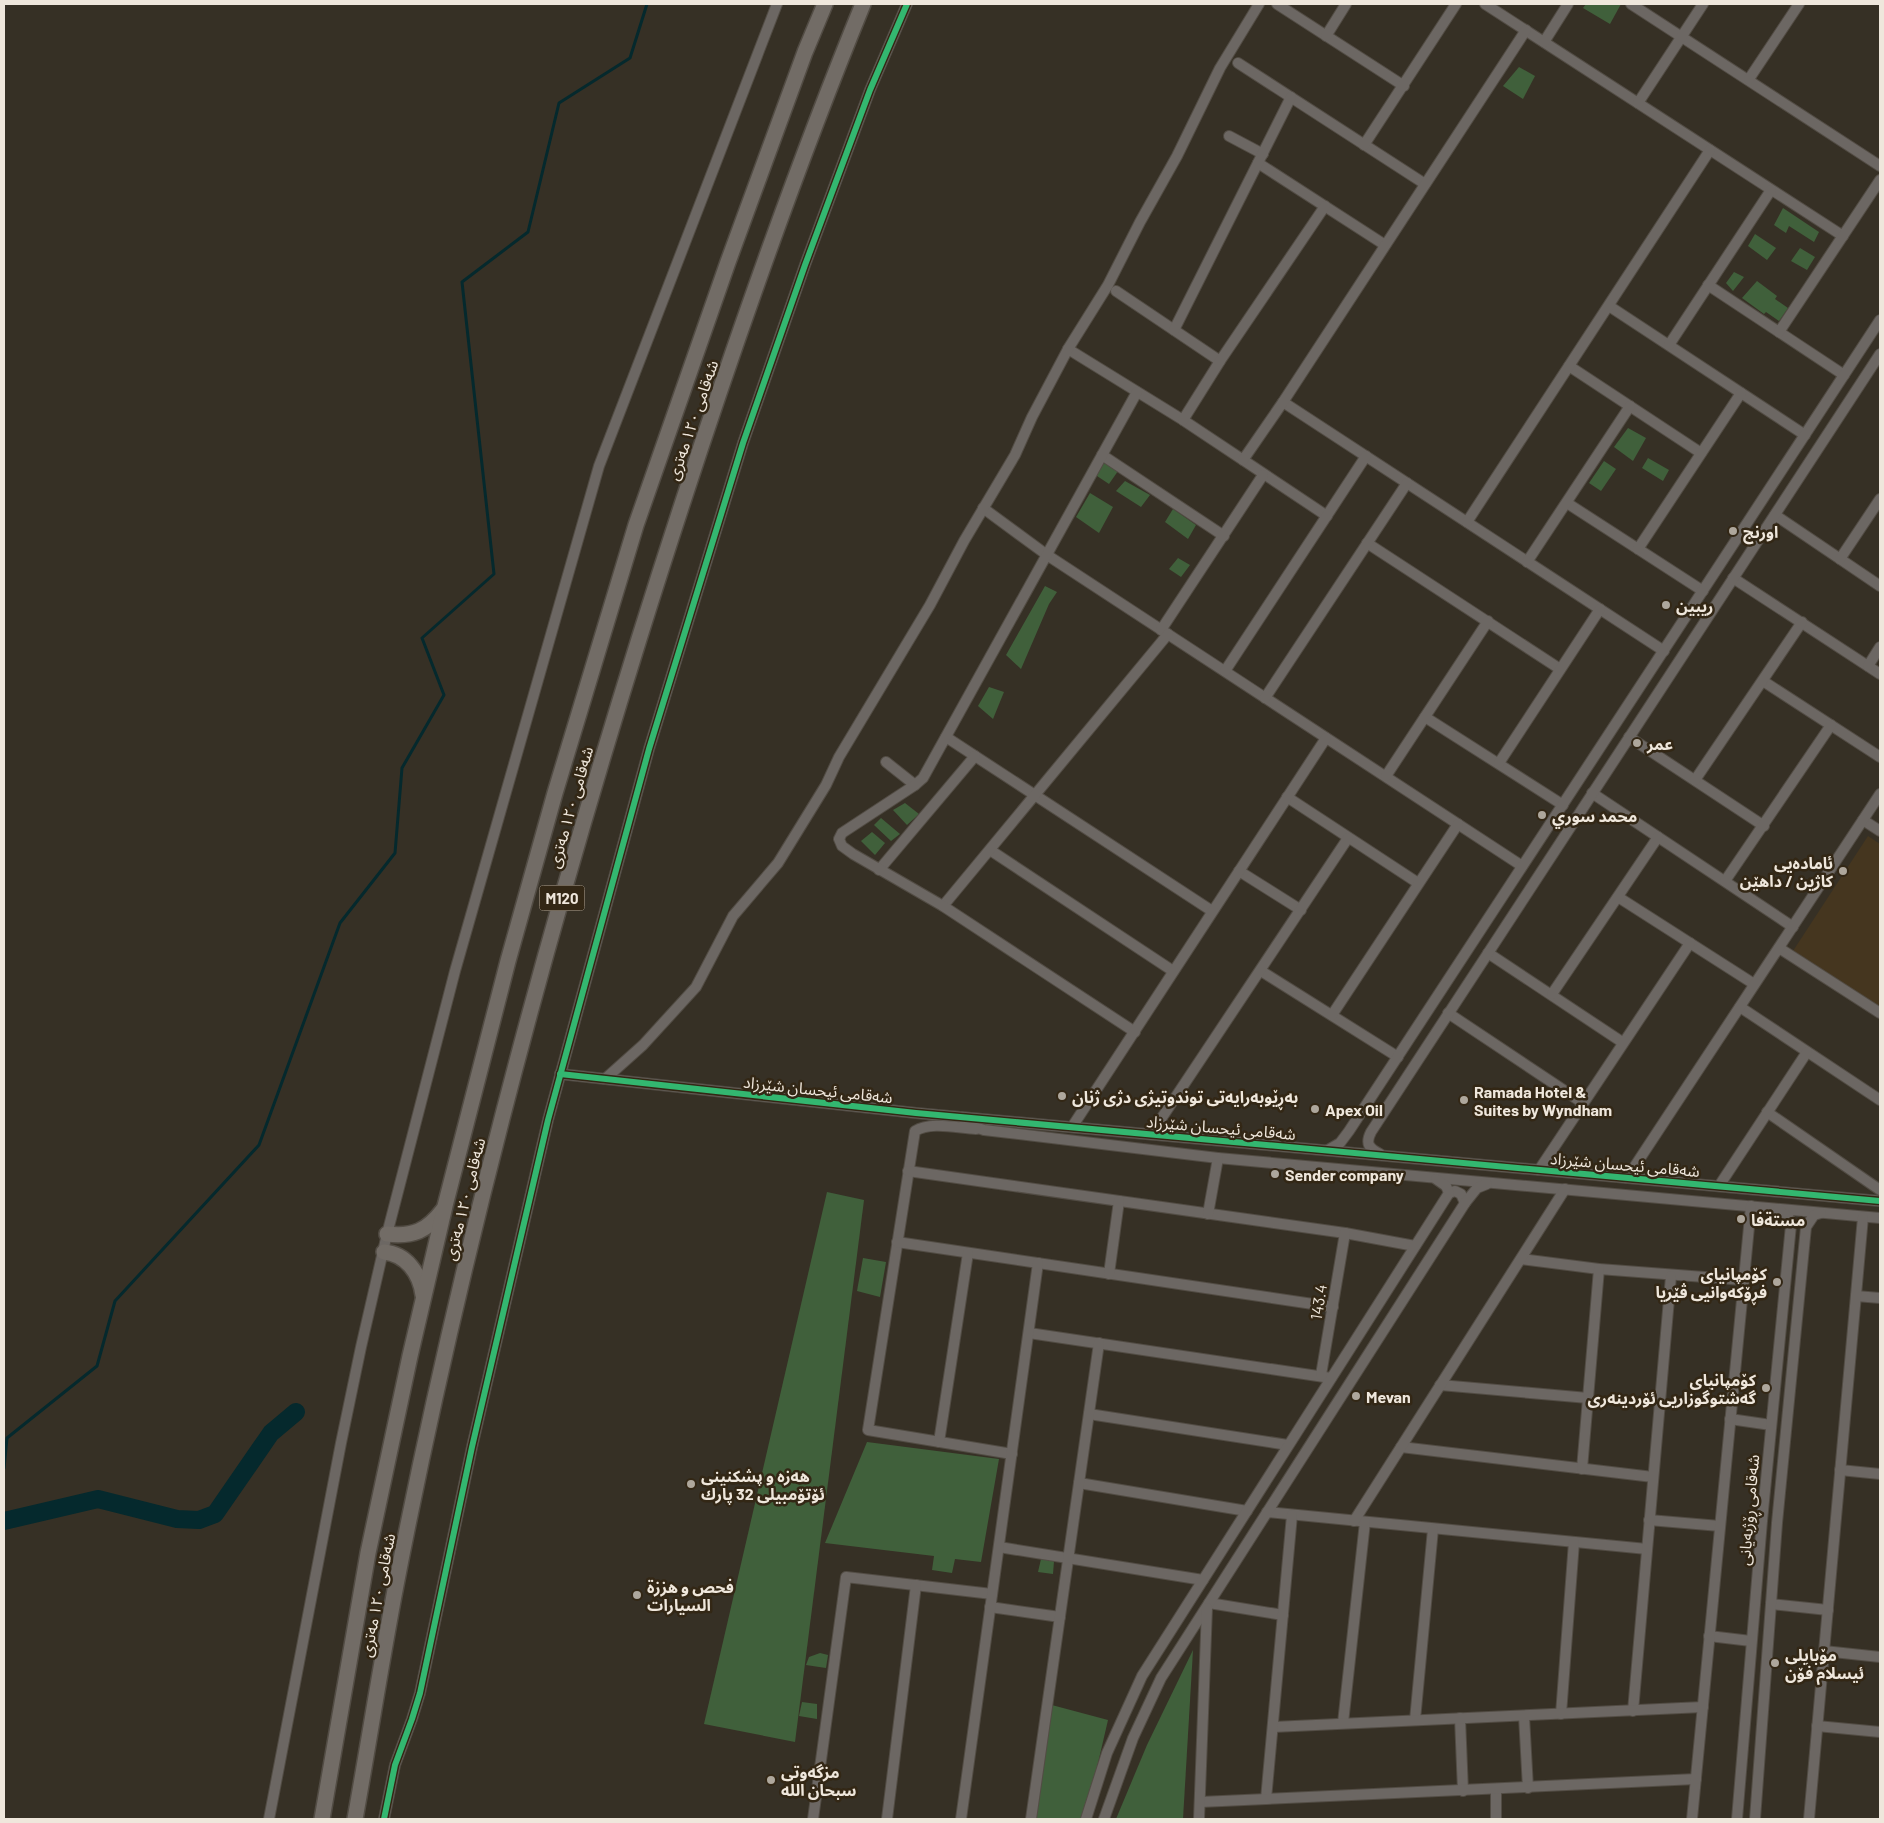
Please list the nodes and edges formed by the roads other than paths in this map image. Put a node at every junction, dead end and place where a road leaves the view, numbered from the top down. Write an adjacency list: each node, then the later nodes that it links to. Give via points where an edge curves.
1 (777, 4): 179 (street, via 599,466 455,971)
2 (825, 4): 169 (highway, شەقامی ١٢٠ مەتری / M120, via 728,262 636,525 508,961)
3 (863, 4): 258 (highway, شەقامی ١٢٠ مەتری / M120, via 759,276 674,530 594,785 526,1023 434,1404 395,1587)
4 (907, 4): 139 (street, via 838,174 743,443 648,749)
5 (1259, 4): 41 (street, via 1220,68 1108,285)
6 (1277, 4): 15 (street)
7 (1346, 4): 15 (street)
8 (1456, 4): 20 (street)
9 (1485, 4): 14 (street)
10 (1568, 4): 17 (street)
11 (1631, 4): 16 (street)
12 (1703, 4): 16 (street)
13 (1799, 4): 19 (street)
14 (1526, 30): 17 (street); 29 (street)
15 (1326, 36): 20 (street)
16 (1681, 37): 19 (street); 22 (street)
17 (1544, 42): 22 (street)
18 (1238, 63): 21 (street)
19 (1749, 79): 27 (street)
20 (1404, 86): 24 (street)
21 (1291, 97): 24 (street); 26 (street)
22 (1638, 103): 25 (street)
23 (1229, 136): 26 (street)
24 (1364, 145): 29 (street)
25 (1710, 150): 30 (street); 36 (street)
26 (1260, 159): 31 (street); 38 (street)
27 (1880, 166)
28 (1880, 180): 32 (street)
29 (1424, 184): 33 (street)
30 (1771, 190): 32 (street); 34 (street)
31 (1325, 206): 33 (street); 43 (street)
32 (1843, 236): 39 (street)
33 (1385, 245): 49 (street)
34 (1708, 285): 39 (street); 40 (street)
35 (1116, 291): 38 (street)
36 (1609, 306): 40 (street); 44 (street)
37 (1880, 320): 46 (street)
38 (1174, 330): 43 (street)
39 (1779, 332): 46 (street)
40 (1669, 345): 48 (street)
41 (1068, 349): 47 (street); 61 (street, via 1015,455)
42 (1880, 354): 45 (street)
43 (1220, 361): 51 (street)
44 (1569, 366): 50 (street); 64 (street)
45 (1877, 367): 62 (street)
46 (1844, 375): 52 (street)
47 (1136, 392): 51 (street); 54 (street)
48 (1741, 393): 52 (street); 53 (street)
49 (1283, 402): 55 (street); 56 (street)
50 (1630, 406): 53 (street); 60 (street)
51 (1183, 420): 56 (street)
52 (1805, 435): 66 (street)
53 (1701, 452): 68 (street)
54 (1102, 455): 65 (street); 70 (street)
55 (1366, 456): 58 (street); 63 (street)
56 (1242, 460): 57 (street)
57 (1264, 475): 63 (street); 65 (street)
58 (1407, 483): 64 (street); 67 (street)
59 (1880, 499): 71 (street)
60 (1567, 503): 68 (street); 72 (street)
61 (983, 508): 70 (street); 140 (street, via 826,785 778,863 733,916 696,987 643,1046)
62 (1775, 515): 69 (street); 71 (street)
63 (1327, 516): 84 (street)
64 (1467, 522): 72 (street)
65 (1224, 536): 79 (street)
66 (1736, 540): 69 (street); 75 (street)
67 (1367, 543): 77 (street); 87 (street)
68 (1638, 549): 75 (street)
69 (1752, 549): 73 (street)
70 (1047, 555): 79 (street); 90 (street)
71 (1840, 559): 74 (street)
72 (1527, 562): 76 (street)
73 (1733, 578): 78 (street); 91 (street)
74 (1880, 586)
75 (1703, 591): 81 (street)
76 (1600, 609): 81 (street); 83 (street)
77 (1488, 621): 83 (street); 88 (street)
78 (1802, 622): 82 (street); 86 (street)
79 (1164, 632): 84 (street); 102 (street)
80 (1880, 648): 82 (street)
81 (1664, 650): 104 (street)
82 (1868, 666): 85 (street)
83 (1560, 669): 96 (street)
84 (1225, 671): 87 (street)
85 (1880, 674)
86 (1762, 681): 89 (street); 98 (street)
87 (1265, 698): 92 (street)
88 (1425, 717): 96 (street); 97 (street)
89 (1831, 725): 94 (street); 107 (street)
90 (946, 737): 93 (street); 99 (street, via 923,778)
91 (1629, 737): 98 (street); 100 (street)
92 (1326, 738): 97 (street); 103 (street)
93 (974, 756): 102 (street); 115 (street)
94 (1880, 757)
95 (886, 762): 99 (street)
96 (1498, 763): 104 (street)
97 (1386, 776): 106 (street)
98 (1695, 780): 107 (street)
99 (915, 785): 115 (street, via 842,833 839,839 842,846)
100 (1592, 794): 109 (street); 113 (street)
101 (1880, 794): 105 (street)
102 (1034, 796): 112 (street); 122 (street)
103 (1287, 797): 110 (street); 116 (street)
104 (1563, 805): 111 (street)
105 (1863, 820): 108 (street); 123 (street)
106 (1458, 824): 114 (street); 118 (street)
107 (1764, 826): 117 (street)
108 (1880, 831)
109 (1658, 837): 117 (street); 119 (street)
110 (1348, 838): 118 (street); 121 (street)
111 (1540, 840): 113 (street); 114 (street)
112 (990, 850): 120 (street); 128 (street)
113 (1554, 851): 126 (street)
114 (1522, 866): 138 (street)
115 (879, 870): 120 (street)
116 (1239, 872): 121 (street); 122 (street)
117 (1725, 881): 123 (street)
118 (1418, 883): 134 (street)
119 (1618, 897): 124 (street); 130 (street)
120 (943, 906): 135 (street)
121 (1301, 910): 127 (street)
122 (1212, 912): 128 (street)
123 (1793, 927): 125 (street)
124 (1690, 943): 129 (street); 136 (street)
125 (1779, 948): 129 (street); 133 (street)
126 (1488, 953): 130 (street); 132 (street)
127 (1261, 970): 134 (street); 149 (street)
128 (1173, 971): 135 (street)
129 (1754, 984): 131 (street)
130 (1552, 994): 136 (street)
131 (1740, 1007): 137 (street); 158 (street)
132 (1448, 1013): 142 (street); 148 (street)
133 (1880, 1013)
134 (1332, 1015): 138 (street)
135 (1135, 1032): 146 (street)
136 (1622, 1042): 142 (street)
137 (1807, 1052): 141 (street); 143 (street)
138 (1398, 1057): 145 (street)
139 (560, 1074): 140 (street, شەقامی ئیحسان شێرزاد); 259 (street, via 472,1447 420,1693 395,1765)
140 (605, 1079): 144 (street, شەقامی ئیحسان شێرزاد)
141 (1880, 1100)
142 (1583, 1103): 155 (street)
143 (1767, 1112): 161 (street); 163 (street)
144 (961, 1117): 146 (street, شەقامی ئیحسان شێرزاد); 147 (street, شەقامی ئیحسان شێرزاد, via 969,1125)
145 (1355, 1122): 148 (street, via 1362,1133); 151 (street, via 1340,1143)
146 (1072, 1127): 149 (street, شەقامی ئیحسان شێرزاد)
147 (984, 1130): 153 (street, شەقامی ئیحسان شێرزاد); 156 (street, via 921,1127 914,1131)
148 (1371, 1132): 152 (street, via 1368,1145)
149 (1151, 1134): 150 (street, شەقامی ئیحسان شێرزاد)
150 (1258, 1144): 151 (street, شەقامی ئیحسان شێرزاد); 154 (street)
151 (1328, 1150): 152 (street, شەقامی ئیحسان شێرزاد)
152 (1384, 1156): 155 (street, شەقامی ئیحسان شێرزاد)
153 (1218, 1158): 154 (street, شەقامی ئیحسان شێرزاد); 173 (street)
154 (1257, 1161): 157 (street, شەقامی ئیحسان شێرزاد)
155 (1538, 1170): 158 (street, شەقامی ئیحسان شێرزاد)
156 (908, 1171): 167 (street); 180 (street)
157 (1433, 1178): 159 (street, شەقامی ئیحسان شێرزاد); 164 (street, via 1446,1186)
158 (1627, 1178): 160 (street, شەقامی ئیحسان شێرزاد)
159 (1490, 1183): 162 (street, شەقامی ئیحسان شێرزاد); 168 (street, via 1477,1188)
160 (1691, 1184): 161 (street, شەقامی ئیحسان شێرزاد); 165 (street)
161 (1719, 1186): 166 (street, شەقامی ئیحسان شێرزاد)
162 (1565, 1189): 165 (street, شەقامی ئیحسان شێرزاد); 184 (street)
163 (1880, 1190)
164 (1449, 1193): 168 (street, via 1458,1192); 181 (street)
165 (1689, 1201): 170 (street, شەقامی ئیحسان شێرزاد)
166 (1880, 1201)
167 (1119, 1202): 173 (street); 187 (street)
168 (1465, 1203): 211 (street)
169 (445, 1206): 179 (highway, via 418,1232 402,1236); 192 (highway, شەقامی ١٢٠ مەتری / M120)
170 (1751, 1206): 171 (street, شەقامی ئیحسان شێرزاد); 189 (street)
171 (1778, 1209): 172 (street, شەقامی ئیحسان شێرزاد); 176 (street, via 1789,1218)
172 (1821, 1213): 174 (street, شەقامی ئیحسان شێرزاد); 177 (street, via 1814,1215)
173 (1208, 1214): 178 (street)
174 (1863, 1217): 175 (street, شەقامی ئیحسان شێرزاد); 190 (street)
175 (1880, 1218)
176 (1791, 1225): 177 (street, via 1798,1221); 201 (street, شەقامی ڕۆژبەیانی)
177 (1806, 1227): 219 (street, شەقامی ڕۆژبەیانی)
178 (1345, 1233): 181 (street); 193 (street, 143.4)
179 (388, 1234): 182 (street)
180 (897, 1242): 183 (street); 202 (street, via 868,1430)
181 (1415, 1246): 196 (street)
182 (384, 1252): 192 (highway, via 396,1254 411,1266 421,1284); 256 (street, via 341,1443)
183 (968, 1253): 185 (street); 202 (street)
184 (1521, 1259): 186 (street); 197 (street)
185 (1038, 1263): 187 (street); 194 (street)
186 (1599, 1270): 188 (street); 198 (street)
187 (1109, 1274): 193 (street)
188 (1670, 1276): 189 (street); 210 (street)
189 (1744, 1280): 200 (street)
190 (1856, 1296): 191 (street); 207 (street)
191 (1880, 1298)
192 (423, 1299): 257 (highway, شەقامی ١٢٠ مەتری / M120, via 368,1553)
193 (1332, 1307): 196 (street, 143.4)
194 (1029, 1332): 195 (street); 205 (street)
195 (1099, 1343): 196 (street); 199 (street)
196 (1326, 1376): 203 (street)
197 (1440, 1385): 198 (street); 204 (street)
198 (1588, 1398): 206 (street)
199 (1089, 1414): 203 (street); 212 (street)
200 (1730, 1419): 201 (street); 220 (street)
201 (1772, 1425): 218 (street, شەقامی ڕۆژبەیانی)
202 (939, 1442): 205 (street)
203 (1288, 1445): 208 (street)
204 (1401, 1447): 206 (street); 217 (street)
205 (1012, 1454): 223 (street)
206 (1582, 1469): 210 (street)
207 (1840, 1470): 209 (street); 232 (street)
208 (1272, 1472): 211 (street); 213 (street)
209 (1880, 1474)
210 (1653, 1477): 216 (street)
211 (1286, 1482): 214 (street)
212 (1079, 1483): 213 (street); 225 (street)
213 (1246, 1511): 226 (street)
214 (1267, 1512): 215 (street); 229 (street)
215 (1292, 1515): 217 (street); 233 (street)
216 (1649, 1520): 220 (street); 224 (street)
217 (1360, 1522): 221 (street); 245 (street)
218 (1762, 1522): 219 (street); 236 (street, شەقامی ڕۆژبەیانی)
219 (1777, 1523): 230 (street, شەقامی ڕۆژبەیانی)
220 (1720, 1526): 235 (street)
221 (1433, 1529): 222 (street); 244 (street)
222 (1574, 1542): 224 (street); 241 (street)
223 (999, 1547): 225 (street); 228 (street)
224 (1647, 1550): 240 (street)
225 (1068, 1558): 226 (street); 234 (street)
226 (1203, 1580): 255 (street, via 1138,1683 1108,1753)
227 (916, 1585): 228 (street); 260 (street, via 846,1577); 261 (street)
228 (992, 1594): 231 (street)
229 (1208, 1604): 233 (street); 254 (street); 264 (street, via 1157,1686 1124,1762)
230 (1771, 1604): 232 (street); 269 (street, شەقامی ڕۆژبەیانی)
231 (990, 1607): 234 (street); 262 (street)
232 (1828, 1610): 237 (street)
233 (1283, 1615): 246 (street)
234 (1060, 1617): 263 (street)
235 (1709, 1636): 236 (street); 239 (street)
236 (1751, 1641): 268 (street, شەقامی ڕۆژبەیانی)
237 (1824, 1651): 238 (street); 247 (street)
238 (1880, 1657)
239 (1703, 1707): 240 (street); 249 (street)
240 (1633, 1711): 241 (street)
241 (1561, 1714): 242 (street)
242 (1524, 1716): 243 (street); 250 (street)
243 (1460, 1718): 244 (street); 252 (street)
244 (1415, 1720): 245 (street)
245 (1343, 1722): 246 (street)
246 (1273, 1726): 253 (street)
247 (1817, 1726): 248 (street); 270 (street)
248 (1880, 1732)
249 (1696, 1779): 250 (street); 267 (street)
250 (1528, 1788): 251 (street)
251 (1496, 1789): 252 (street); 266 (street)
252 (1463, 1791): 253 (street)
253 (1266, 1799): 254 (street)
254 (1200, 1802): 265 (street)
255 (1090, 1818)
256 (270, 1819)
257 (322, 1819)
258 (355, 1819)
259 (384, 1819)
260 (813, 1819)
261 (887, 1819)
262 (960, 1819)
263 (1031, 1819)
264 (1104, 1819)
265 (1199, 1819)
266 (1496, 1819)
267 (1692, 1819)
268 (1737, 1819)
269 (1755, 1819)
270 (1809, 1819)

